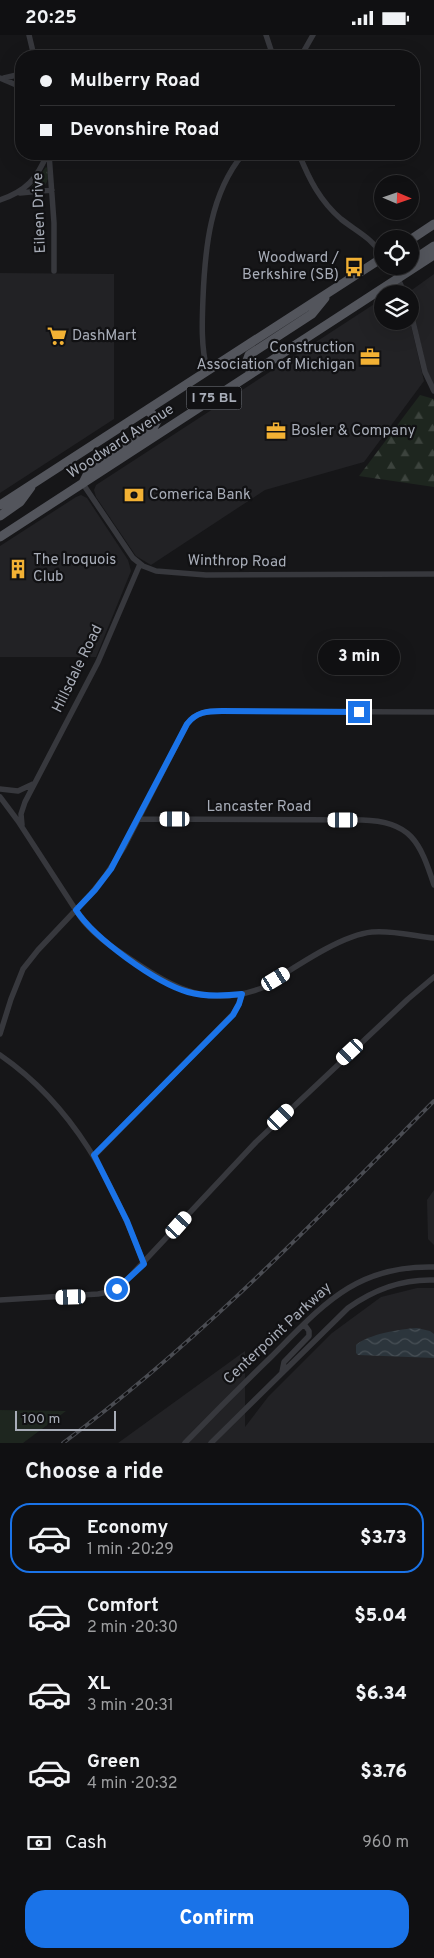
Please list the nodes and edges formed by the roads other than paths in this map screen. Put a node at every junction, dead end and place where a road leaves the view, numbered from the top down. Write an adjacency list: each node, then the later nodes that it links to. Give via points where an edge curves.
1 (29, 35): 4 (street)
2 (266, 35): 5 (street)
3 (313, 35): 6 (street)
4 (33, 50)
5 (271, 50)
6 (304, 50)
7 (15, 76): 8 (street)
8 (1, 78): 9 (street)
9 (15, 84)
10 (44, 160): 15 (street, via 28,186)
11 (49, 160): 14 (street, Eileen Drive)
12 (239, 160): 30 (street, via 223,185 206,251 203,342)
13 (302, 160): 19 (street, via 312,185 328,207)
14 (52, 190): 15 (street); 24 (street, Eileen Drive)
15 (16, 194): 16 (street)
16 (0, 200)
17 (434, 224): 18 (main road)
18 (419, 234)
19 (374, 244)
20 (434, 246): 21 (main road)
21 (419, 255)
22 (434, 255): 26 (main road, Woodward Avenue / I 75 BL)
23 (374, 261): 28 (main road, Woodward Avenue / I 75 BL)
24 (54, 271)
25 (400, 275): 26 (main road)
26 (398, 279): 27 (street); 31 (main road, Woodward Avenue / I 75 BL)
27 (401, 285)
28 (331, 290): 30 (main road, Woodward Avenue / I 75 BL); 31 (main road, via 312,314 249,355 246,363)
29 (415, 330): 32 (street, via 425,372)
30 (207, 370): 33 (main road, Woodward Avenue / I 75 BL)
31 (255, 371): 35 (main road, Woodward Avenue / I 75 BL)
32 (434, 391)
33 (147, 409): 34 (main road, Woodward Avenue / I 75 BL); 35 (main road, via 157,421 152,430 90,469)
34 (34, 483): 36 (main road, Woodward Avenue / I 75 BL); 37 (main road, via 20,502)
35 (83, 483): 38 (main road, Woodward Avenue / I 75 BL); 39 (street)
36 (0, 505)
37 (0, 516)
38 (0, 537)
39 (140, 565): 40 (street, Winthrop Road, via 156,571 216,575); 42 (street, Hillsdale Road, via 98,662)
40 (434, 574)
41 (434, 712): 45 (street, via 222,711 198,714 187,724)
42 (35, 782): 43 (street, via 18,791); 46 (street, Hillsdale Road, via 22,812)
43 (0, 789)
44 (0, 797): 46 (street)
45 (138, 819): 47 (street, Lancaster Road, via 362,820 390,823 404,829 413,840); 48 (street, via 106,875)
46 (23, 828): 48 (street)
47 (434, 885)
48 (76, 910): 51 (street, via 103,940 167,983 201,994); 52 (street, via 23,969)
49 (434, 938): 51 (street, via 382,931 355,935 262,988)
50 (434, 977): 55 (street, via 256,1142)
51 (242, 994): 54 (street, via 233,1015)
52 (0, 1034)
53 (0, 1055): 54 (street, via 48,1096)
54 (94, 1155): 55 (street)
55 (144, 1264): 58 (street, via 122,1285 103,1294)
56 (434, 1267): 59 (street, Centerpoint Parkway, via 393,1270 361,1280 331,1298)
57 (434, 1280): 60 (street, Centerpoint Parkway, via 395,1284 360,1299 336,1318)
58 (0, 1300)
59 (304, 1324): 60 (street, via 309,1336 284,1362); 61 (street, Centerpoint Parkway)
60 (282, 1372): 62 (street, Centerpoint Parkway)
61 (186, 1442)
62 (211, 1443)

